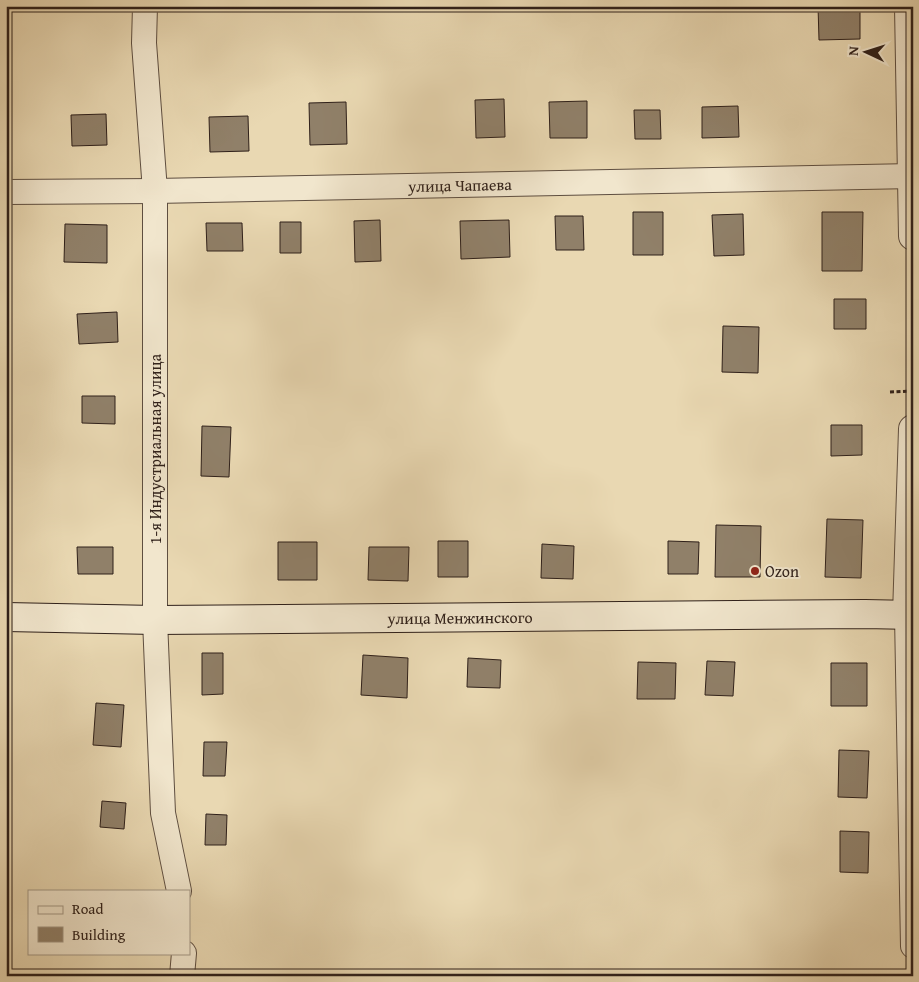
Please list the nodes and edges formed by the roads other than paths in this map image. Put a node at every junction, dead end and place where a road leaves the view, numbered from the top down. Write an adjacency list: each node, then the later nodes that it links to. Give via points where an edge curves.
1 (145, 6): 4 (street, 1-я Индустриальная улица, via 144,43)
2 (910, 6): 3 (main road)
3 (912, 176): 4 (street, улица Чапаева); 6 (main road)
4 (155, 191): 5 (street, улица Чапаева); 10 (street, 1-я Индустриальная улица)
5 (6, 192)
6 (913, 236)
7 (913, 429): 8 (main road)
8 (910, 615): 10 (main road, улица Менжинского); 12 (street)
9 (6, 617): 10 (main road, улица Менжинского)
10 (155, 620): 11 (street, 1-я Индустриальная улица, via 163,813)
11 (179, 890)
12 (913, 946)
13 (184, 954): 14 (street)
14 (182, 976)

